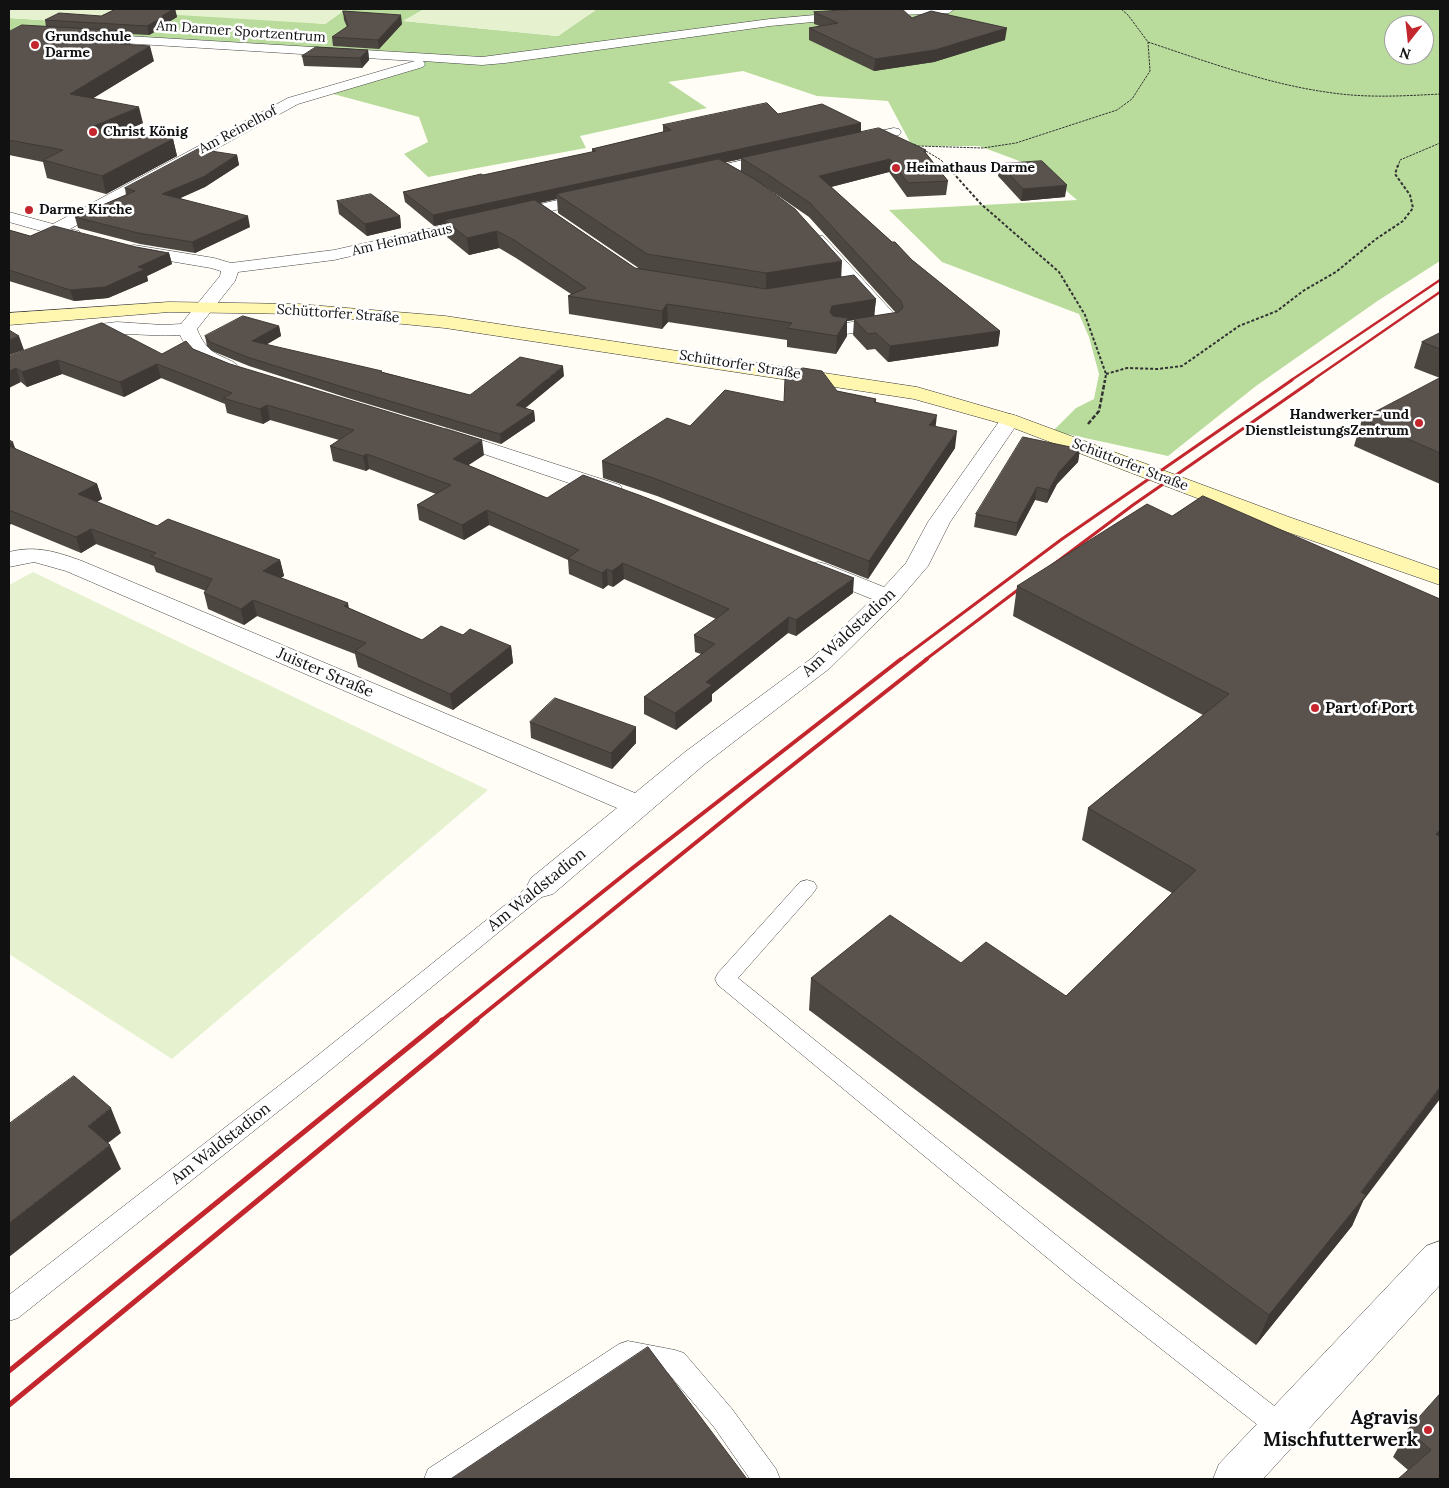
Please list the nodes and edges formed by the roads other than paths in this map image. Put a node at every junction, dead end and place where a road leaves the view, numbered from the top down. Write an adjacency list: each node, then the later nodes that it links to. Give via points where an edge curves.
1 (949, 9): 3 (street, Am Darmer Sportzentrum, via 814,18 663,36 538,56 482,61)
2 (83, 37): 3 (street, Am Darmer Sportzentrum)
3 (434, 60): 14 (street, Am Reinelhof, via 293,101)
4 (894, 132): 5 (street)
5 (836, 144)
6 (788, 154): 7 (street)
7 (722, 170): 8 (street); 9 (street)
8 (684, 178)
9 (738, 180)
10 (608, 194): 11 (street, Am Heimathaus)
11 (538, 209): 13 (street); 18 (street, Am Heimathaus, via 334,255)
12 (9, 217): 14 (street)
13 (554, 220)
14 (55, 230): 16 (street)
15 (808, 230): 19 (street)
16 (92, 240)
17 (120, 247): 18 (street)
18 (230, 268): 21 (street, via 229,277)
19 (860, 285): 20 (street); 24 (street, via 892,322)
20 (836, 290)
21 (204, 307): 22 (main road, Schüttorfer Straße); 23 (street); 27 (main road, Schüttorfer Straße, via 298,310 445,322 871,385 917,393)
22 (9, 319)
23 (187, 329): 25 (street, via 100,330); 26 (street, via 194,346 204,357)
24 (840, 329)
25 (9, 364)
26 (250, 375)
27 (1010, 420): 32 (main road, Schüttorfer Straße); 33 (street, Am Waldstadion, via 939,522 916,566)
28 (432, 430): 29 (street)
29 (630, 496)
30 (9, 560): 34 (street, Juister Straße, via 23,555 43,556 74,566)
31 (796, 561): 33 (street)
32 (1440, 578)
33 (888, 597): 34 (street, Am Waldstadion, via 821,663 695,758)
34 (639, 806): 35 (street, Am Waldstadion)
35 (542, 886): 38 (lane, Am Waldstadion, via 315,1070)
36 (807, 888): 39 (lane, via 724,979 1083,1272)
37 (1440, 1258): 39 (street)
38 (9, 1310)
39 (1282, 1428): 42 (street)
40 (438, 1479): 41 (lane, via 628,1353 674,1362 722,1418)
41 (766, 1479)
42 (1234, 1479)

